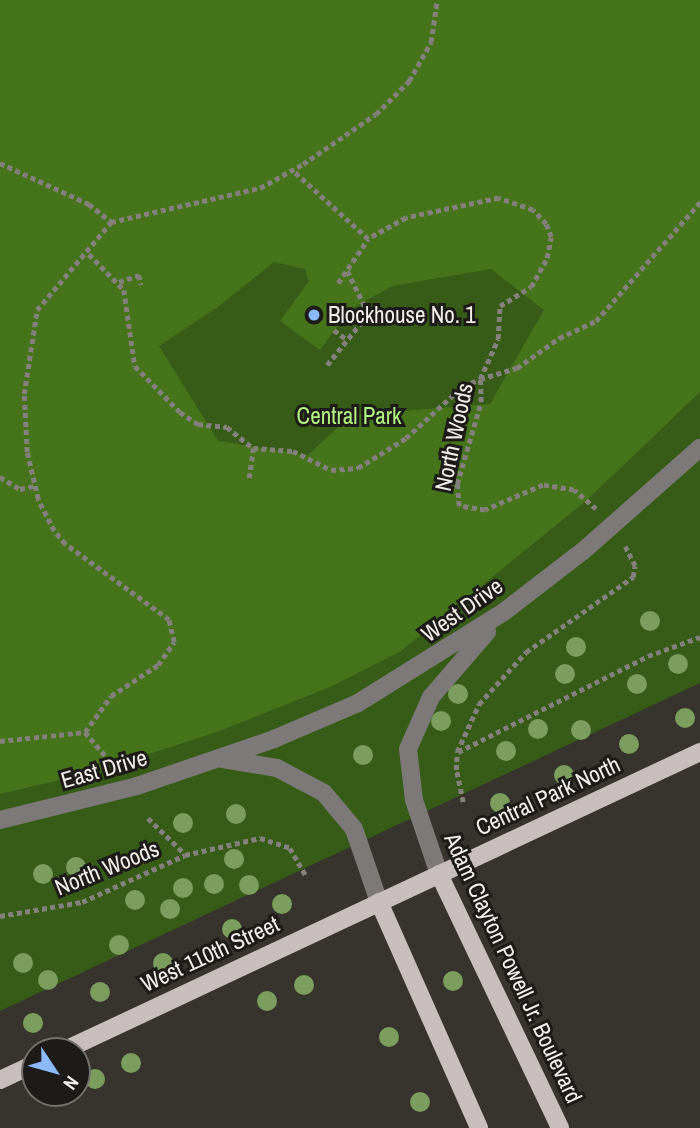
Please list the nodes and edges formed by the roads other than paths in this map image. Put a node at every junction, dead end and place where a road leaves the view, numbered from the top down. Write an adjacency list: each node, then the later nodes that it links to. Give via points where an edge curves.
1 (700, 448): 2 (street, West Drive, via 583,551)
2 (505, 611): 4 (street, West Drive, via 358,703); 6 (street, Adam Clayton Powell Jr. Boulevard, via 431,697 408,749 414,800)
3 (700, 752): 6 (main road, Central Park North)
4 (220, 758): 5 (street, East Drive, via 106,795); 7 (street, via 276,768 324,793 354,829)
5 (0, 820)
6 (439, 874): 7 (main road, Central Park North); 12 (main road, Adam Clayton Powell Jr. Boulevard)
7 (379, 902): 8 (main road, West 110th Street); 11 (main road)
8 (91, 1038)
9 (21, 1070): 10 (main road)
10 (0, 1080)
11 (479, 1128)
12 (560, 1128)

